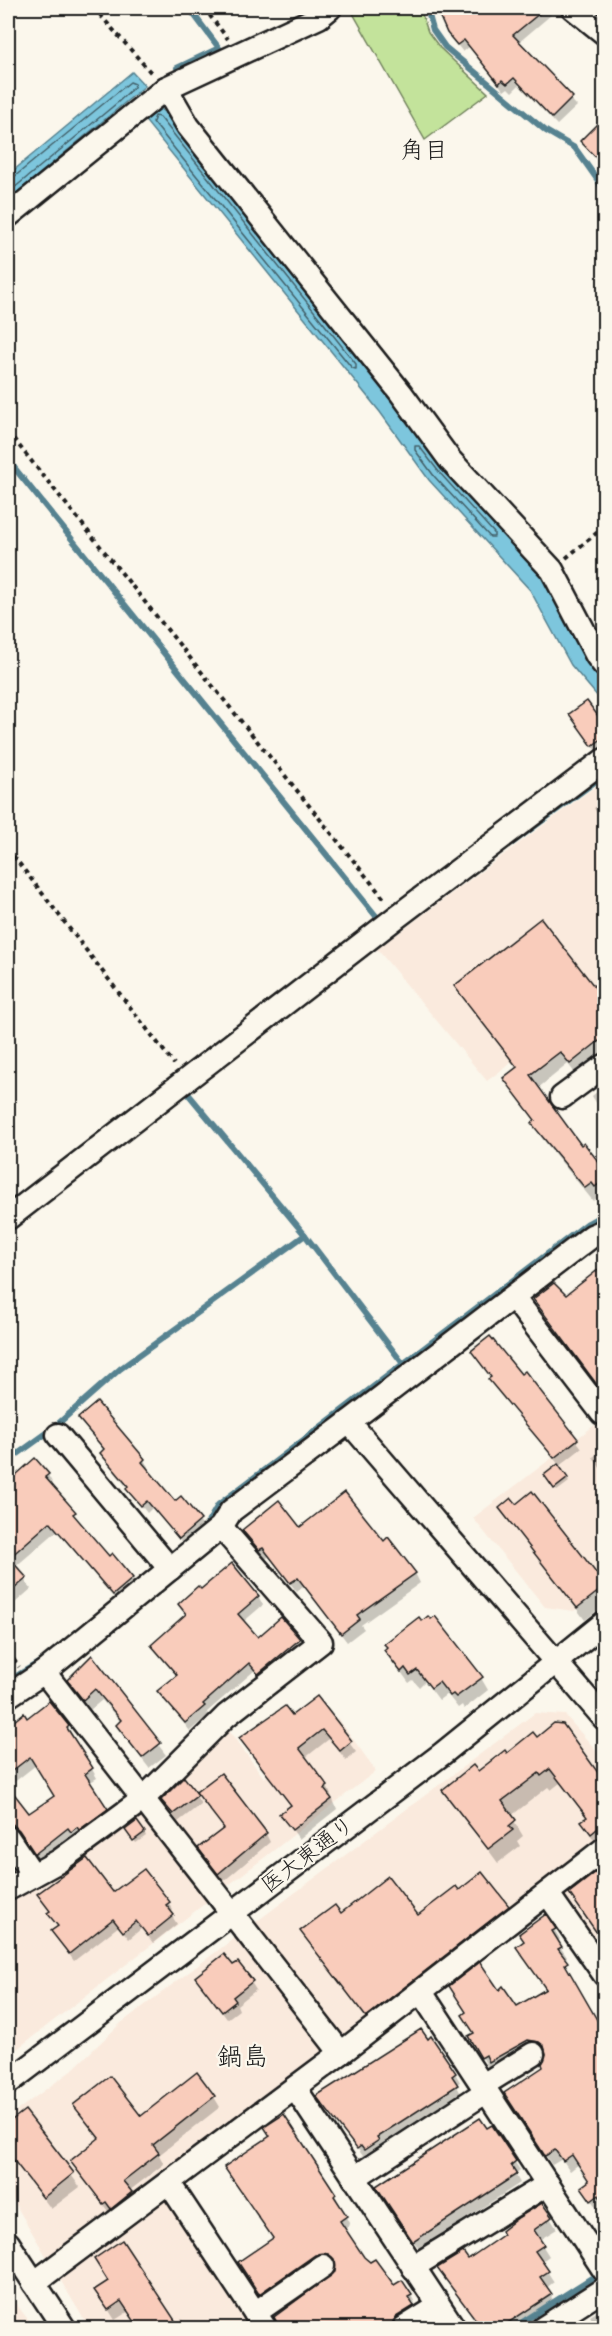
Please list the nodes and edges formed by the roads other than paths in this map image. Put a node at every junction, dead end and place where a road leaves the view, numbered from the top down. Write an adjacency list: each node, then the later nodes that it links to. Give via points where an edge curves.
1 (330, 8): 4 (street, via 319,17)
2 (573, 8): 3 (street)
3 (600, 22)
4 (160, 92): 5 (street); 6 (street, via 450,460 552,570)
5 (8, 216)
6 (604, 665)
7 (604, 760): 10 (street)
8 (604, 1066): 9 (street)
9 (562, 1097)
10 (8, 1218)
11 (604, 1231): 12 (street, via 592,1236)
12 (514, 1298): 13 (street, via 602,1413); 14 (street)
13 (604, 1410)
14 (349, 1422): 16 (street, via 231,1511); 19 (street)
15 (58, 1435): 17 (street)
16 (221, 1527): 17 (street); 23 (street, via 321,1642 226,1716)
17 (166, 1563): 20 (street)
18 (604, 1623): 19 (street, 医大東通り)
19 (556, 1660): 22 (street); 29 (street, 医大東通り, via 442,1754)
20 (44, 1672): 21 (street); 23 (street)
21 (8, 1696)
22 (604, 1718)
23 (142, 1800): 26 (street, via 59,1861); 29 (street)
24 (8, 1838): 26 (street)
25 (604, 1849): 28 (street)
26 (33, 1875): 27 (street)
27 (8, 1889)
28 (548, 1894): 30 (street); 31 (street)
29 (231, 1911): 32 (street); 34 (street, 医大東通り)
30 (604, 1974)
31 (421, 1992): 32 (street); 36 (street)
32 (341, 2053): 35 (street)
33 (532, 2054): 36 (street)
34 (8, 2083)
35 (295, 2088): 37 (street); 38 (street)
36 (485, 2088): 37 (street); 39 (street)
37 (354, 2178): 42 (street)
38 (170, 2183): 44 (street); 47 (street)
39 (548, 2184): 42 (street); 43 (street)
40 (8, 2243): 44 (street)
41 (323, 2266): 47 (street)
42 (413, 2267): 46 (street)
43 (604, 2270)
44 (34, 2283): 48 (street)
45 (604, 2289): 51 (street)
46 (439, 2306): 49 (street); 50 (street)
47 (260, 2321)
48 (64, 2328)
49 (405, 2328)
50 (454, 2328)
51 (543, 2328)

